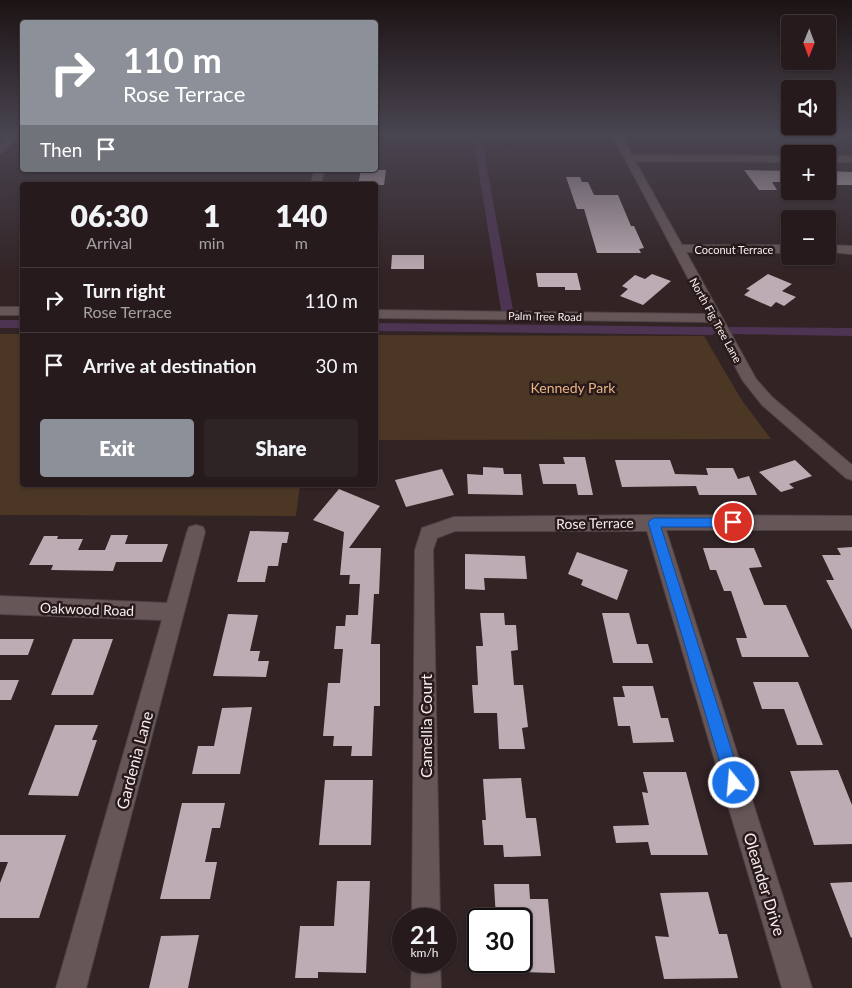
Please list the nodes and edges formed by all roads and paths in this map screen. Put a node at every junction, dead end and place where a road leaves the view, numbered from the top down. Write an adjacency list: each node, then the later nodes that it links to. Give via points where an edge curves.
1 (641, 182): 2 (street, North Fig Tree Lane)
2 (677, 248): 3 (street, Coconut Terrace); 9 (street, North Fig Tree Lane)
3 (781, 249)
4 (836, 250): 5 (street)
5 (852, 250)
6 (0, 311): 7 (street)
7 (20, 311)
8 (378, 314): 9 (street, Palm Tree Road)
9 (714, 318): 10 (street, North Fig Tree Lane, via 750,381 767,400)
10 (852, 474)
11 (654, 522): 12 (street, Rose Terrace); 14 (street, Rose Terrace, via 454,524); 21 (street, Oleander Drive)
12 (852, 523)
13 (196, 532): 16 (street, Gardenia Lane)
14 (429, 533): 17 (street, Camellia Court, via 424,550)
15 (0, 605): 16 (street, Oakwood Road)
16 (175, 612): 19 (street, Gardenia Lane)
17 (426, 908)
18 (426, 973): 20 (street)
19 (72, 988)
20 (426, 988)
21 (797, 988)

